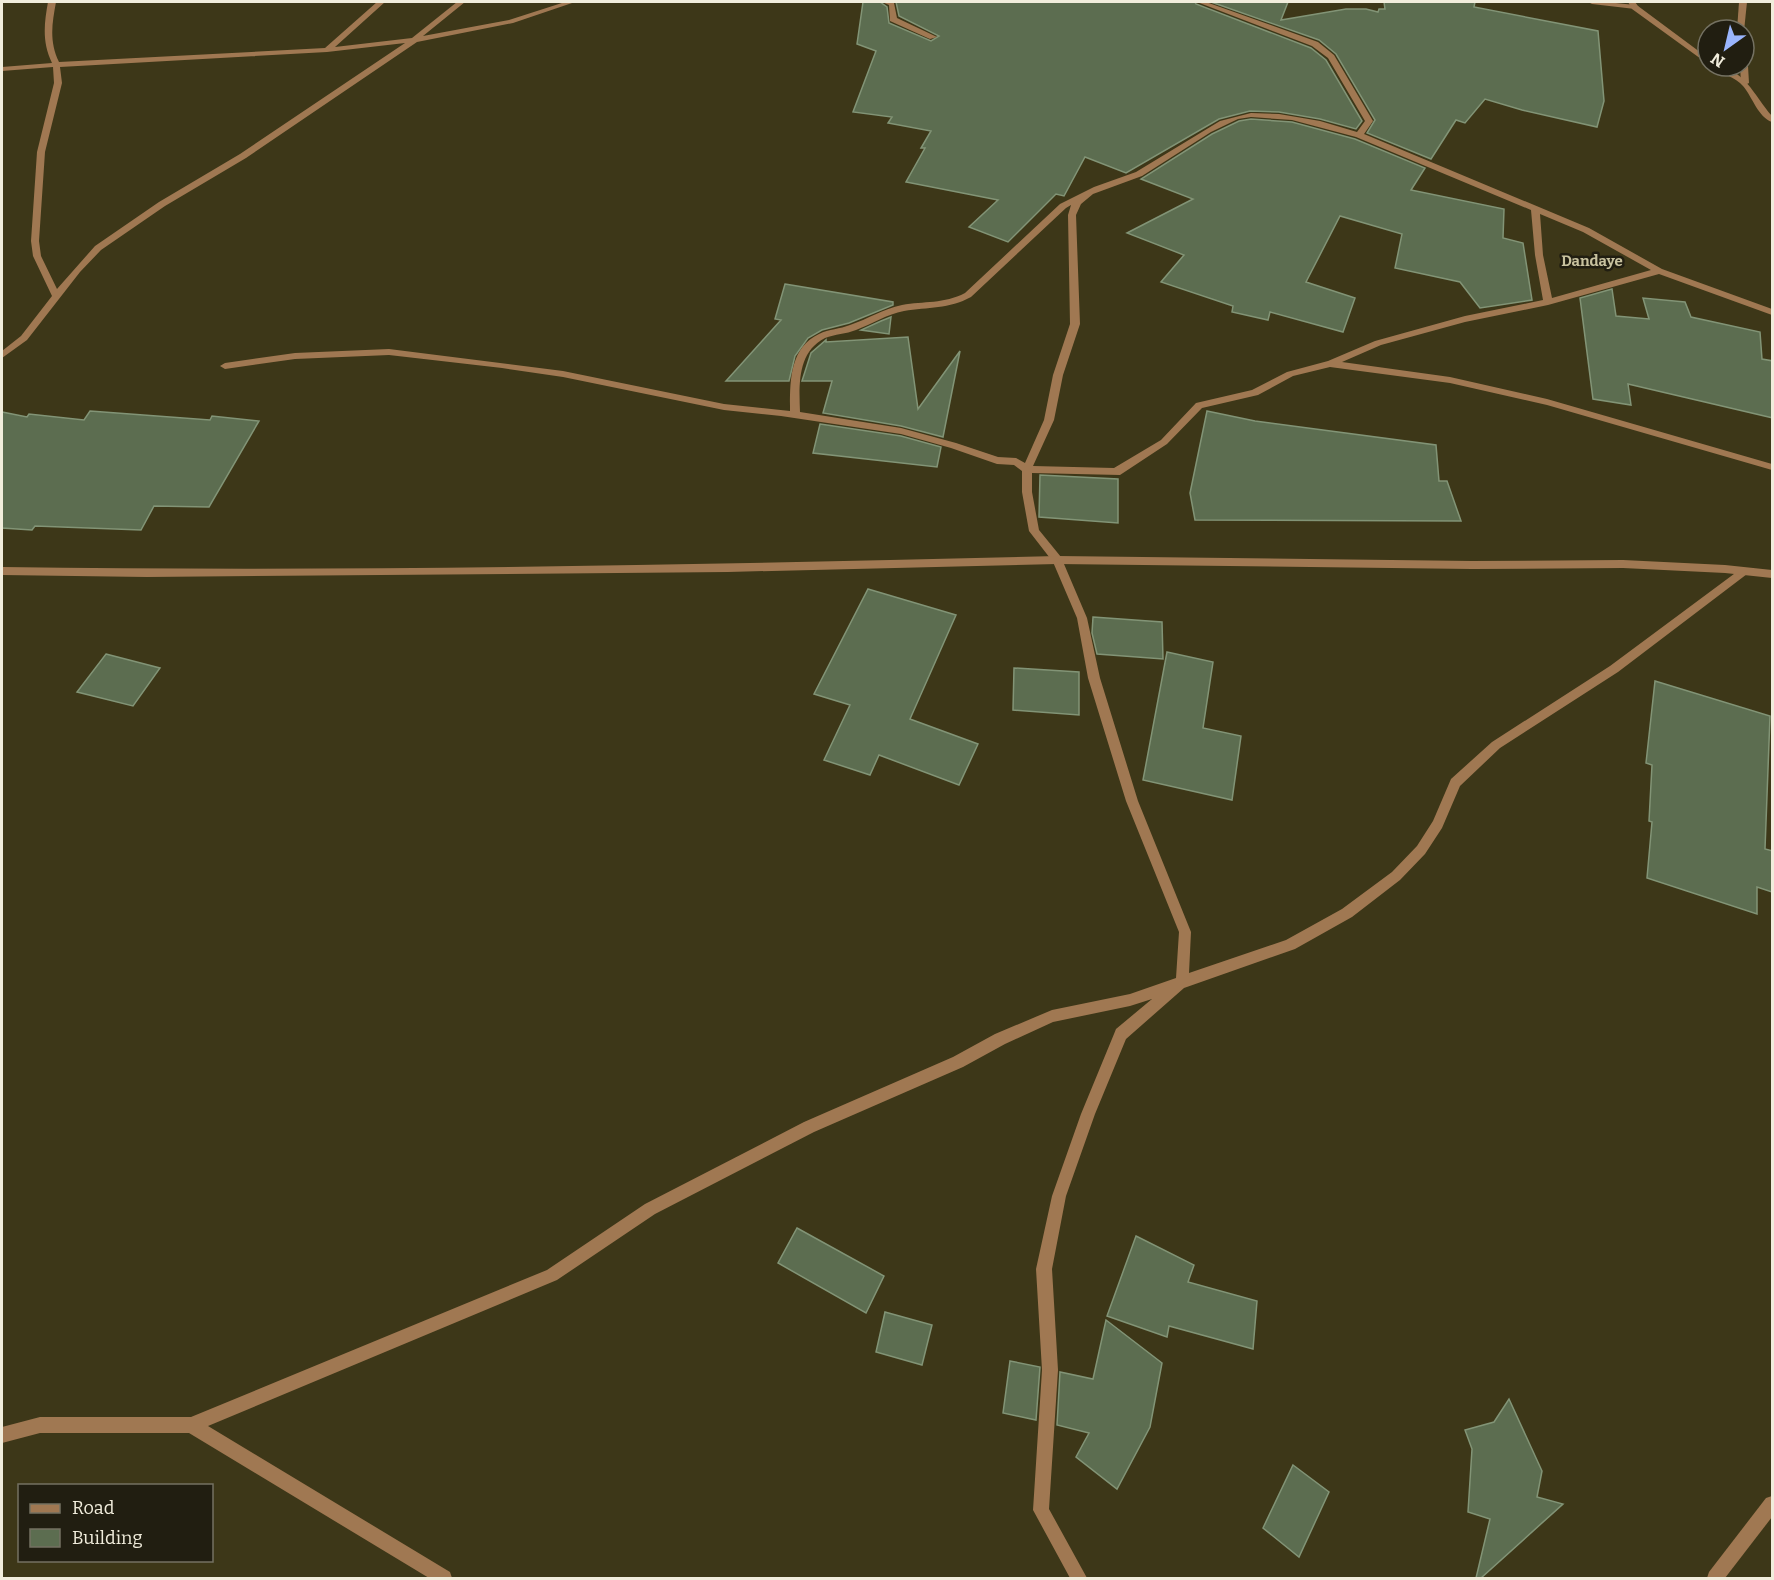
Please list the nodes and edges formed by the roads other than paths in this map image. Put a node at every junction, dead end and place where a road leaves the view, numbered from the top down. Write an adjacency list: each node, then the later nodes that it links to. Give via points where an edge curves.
1 (52, 2): 15 (street, via 47,29)
2 (381, 2): 13 (street)
3 (461, 2): 12 (street)
4 (571, 2): 12 (street, via 504,24)
5 (886, 2): 11 (street, via 892,4 893,20)
6 (1201, 2): 21 (street, via 1315,44 1331,57 1369,121)
7 (1592, 2): 9 (street)
8 (1743, 2): 10 (street)
9 (1633, 4): 14 (street)
10 (1742, 18)
11 (933, 37)
12 (413, 41): 13 (street); 25 (street, via 98,248)
13 (327, 50): 15 (street)
14 (1696, 53)
15 (56, 64): 16 (street); 25 (street, via 57,83 40,152 36,242 37,256)
16 (2, 69)
17 (1736, 78): 19 (street)
18 (1745, 78): 19 (street)
19 (1745, 83): 20 (street)
20 (1773, 120)
21 (1359, 135): 22 (street, via 1325,124 1250,115 1225,121 1138,175); 23 (street)
22 (1082, 197): 31 (street, via 1063,207 968,295 951,305 902,308 809,344 803,351 796,379); 33 (street, via 1072,215 1075,324 1058,375 1049,420)
23 (1536, 208): 24 (street, via 1586,230); 26 (street)
24 (1659, 271): 26 (street); 27 (street)
25 (56, 296): 28 (street, via 24,338)
26 (1548, 302): 29 (street, via 1378,343)
27 (1773, 312)
28 (2, 355)
29 (1330, 364): 32 (street, via 1450,380 1547,402); 33 (street, via 1290,374 1255,393 1199,405 1164,442 1116,472)
30 (225, 366): 31 (street, via 295,356 389,352 563,374 669,398)
31 (795, 415): 33 (street, via 901,431)
32 (1773, 467)
33 (1027, 468): 34 (street, via 1034,531)
34 (1057, 560): 35 (street, via 704,568); 36 (street, via 1623,564); 38 (street, via 1082,618 1094,678 1132,801 1185,932)
35 (2, 571)
36 (1746, 571): 37 (street); 38 (street, via 1614,669 1497,745 1455,783 1438,824 1421,850 1396,876 1347,913 1290,945)
37 (1773, 574)
38 (1182, 981): 39 (street, via 1130,1000 1052,1016 1000,1039 958,1062 809,1127 650,1209 552,1275); 43 (street, via 1121,1034 1059,1196 1044,1269 1050,1370 1041,1510)
39 (191, 1425): 40 (street, via 40,1425); 42 (street)
40 (2, 1435)
41 (1773, 1504): 44 (street)
42 (444, 1578)
43 (1079, 1578)
44 (1714, 1578)

